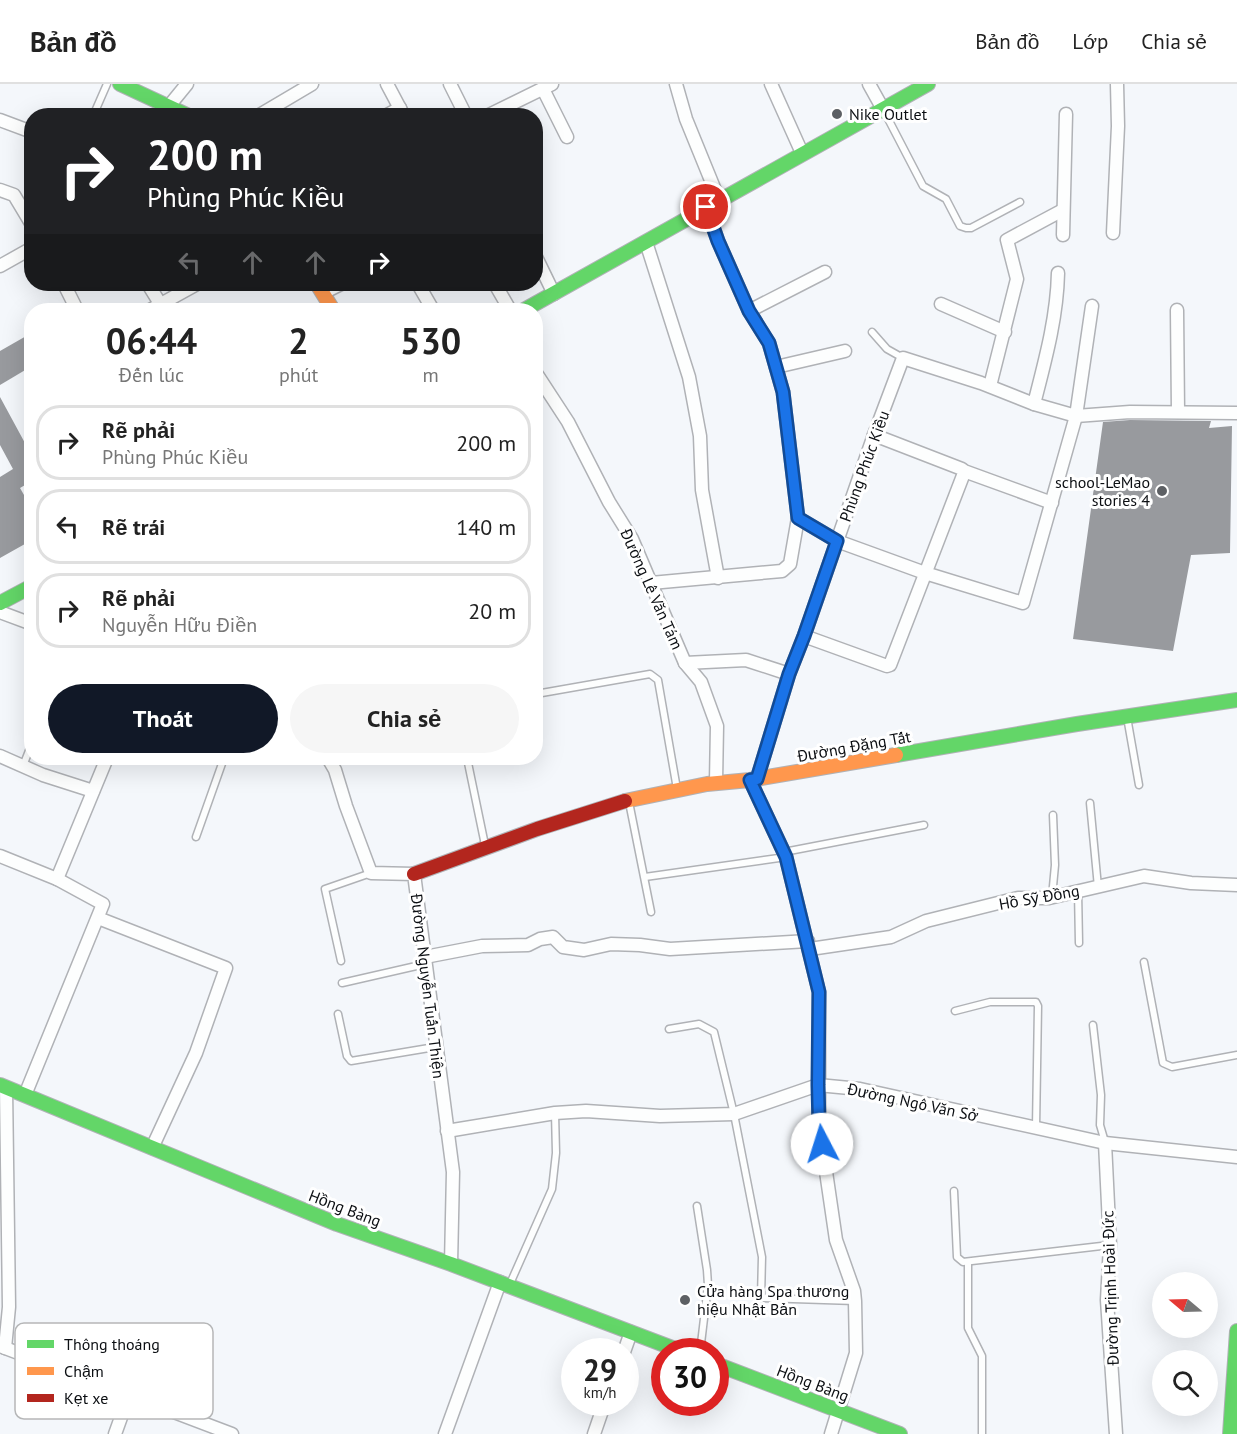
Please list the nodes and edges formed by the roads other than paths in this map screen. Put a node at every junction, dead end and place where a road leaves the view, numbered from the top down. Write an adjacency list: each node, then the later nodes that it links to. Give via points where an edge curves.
1 (107, 84): 13 (lane)
2 (120, 84): 14 (street)
3 (187, 84): 15 (street)
4 (312, 84): 16 (street)
5 (387, 84): 17 (street)
6 (450, 84): 18 (street)
7 (676, 84): 27 (street, via 686,119)
8 (771, 84): 25 (street)
9 (869, 84): 20 (street)
10 (928, 84): 20 (street)
11 (1117, 84): 32 (street)
12 (548, 87): 19 (street); 24 (street)
13 (96, 108)
14 (171, 108)
15 (181, 108)
16 (272, 108)
17 (400, 108)
18 (462, 108)
19 (504, 108)
20 (884, 111): 25 (street); 29 (lane, via 924,186 946,199 960,226 971,228)
21 (1066, 114): 31 (street)
22 (0, 120): 23 (street)
23 (24, 129)
24 (567, 137)
25 (802, 153): 27 (street)
26 (0, 190): 28 (street)
27 (720, 200): 30 (street)
28 (24, 202)
29 (1020, 202)
30 (706, 207): 34 (street); 47 (street)
31 (1063, 210): 33 (street); 48 (street, via 1007,240 1017,279)
32 (1113, 233)
33 (1063, 235)
34 (646, 242): 41 (street); 65 (street, via 689,377 700,436 702,490)
35 (24, 252): 36 (street)
36 (0, 266)
37 (543, 271): 41 (street)
38 (825, 272): 47 (street)
39 (1058, 273): 55 (street, via 1048,353)
40 (186, 291): 42 (street)
41 (554, 294): 43 (street)
42 (166, 303)
43 (537, 303)
44 (941, 304): 48 (street)
45 (1092, 306): 58 (street)
46 (1177, 310): 56 (street)
47 (749, 311): 52 (street, via 769,343)
48 (1005, 332): 54 (street)
49 (872, 333): 51 (lane, via 887,349)
50 (845, 351): 52 (street)
51 (903, 358): 54 (street); 59 (street, Phùng Phúc Kiều)
52 (776, 367): 62 (street, via 783,392)
53 (543, 384): 66 (street, Đường Lê Văn Tám, via 632,539)
54 (990, 386): 55 (street)
55 (1034, 404): 58 (street)
56 (1178, 412): 57 (street); 58 (street)
57 (1237, 413)
58 (1076, 416): 61 (street)
59 (874, 435): 60 (street); 63 (street, Phùng Phúc Kiều)
60 (964, 471): 61 (street); 64 (street)
61 (1052, 503): 64 (street, via 1023,603)
62 (798, 518): 63 (street); 65 (street, via 790,564 782,572)
63 (837, 541): 64 (street); 71 (street, Phùng Phúc Kiều)
64 (925, 573): 71 (street, via 890,665)
65 (718, 578): 66 (street)
66 (651, 583): 72 (street, Đường Lê Văn Tám)
67 (24, 590): 68 (street)
68 (0, 603)
69 (0, 612): 70 (street)
70 (24, 621)
71 (804, 636): 73 (street, Phùng Phúc Kiều)
72 (685, 663): 73 (street, via 739,659); 84 (street, Đường Lê Văn Tám, via 701,682 717,726)
73 (789, 674): 83 (street, Phùng Phúc Kiều)
74 (543, 693): 86 (lane, via 654,676 658,680)
75 (1237, 700): 76 (street, Đường Đặng Tất)
76 (1127, 717): 83 (street, Đường Đặng Tất); 85 (lane)
77 (0, 756): 82 (street)
78 (104, 765): 87 (street)
79 (222, 765): 92 (lane)
80 (332, 765): 96 (street)
81 (468, 765): 93 (lane)
82 (23, 766): 87 (street)
83 (754, 780): 84 (street, Đường Đặng Tất); 94 (street)
84 (716, 782): 86 (street, Đường Đặng Tất)
85 (1139, 785)
86 (678, 790): 88 (street, Đường Đặng Tất)
87 (93, 791): 99 (street)
88 (628, 802): 93 (street, Đường Đặng Tất, via 547,824); 98 (lane)
89 (1090, 803): 101 (lane)
90 (1053, 815): 103 (lane)
91 (924, 825): 94 (lane)
92 (196, 837)
93 (485, 848): 97 (street, Đường Đặng Tất)
94 (785, 854): 98 (lane); 107 (street)
95 (0, 856): 99 (street)
96 (371, 873): 97 (street, Đường Nguyễn Tuấn Thiện); 108 (lane, via 325,889)
97 (414, 874): 109 (street, Đường Nguyễn Tuấn Thiện)
98 (645, 877): 104 (lane)
99 (57, 879): 105 (street, via 103,904)
100 (1237, 885): 101 (street, Hồ Sỹ Đồng, via 1143,876)
101 (1098, 887): 102 (street, Hồ Sỹ Đồng)
102 (1078, 891): 103 (street, Hồ Sỹ Đồng); 106 (lane)
103 (1052, 897): 107 (street, Hồ Sỹ Đồng, via 1018,898 926,921 891,937)
104 (651, 912)
105 (98, 918): 120 (street); 126 (street, via 226,968 196,1053)
106 (1079, 943)
107 (809, 945): 109 (street, Hồ Sỹ Đồng, via 670,949 611,944 584,950 563,947 553,937 528,945 482,946); 118 (street, via 819,992)
108 (341, 961)
109 (425, 961): 111 (lane); 116 (street, Đường Nguyễn Tuấn Thiện)
110 (1144, 962): 117 (lane, via 1163,1063 1172,1067)
111 (342, 983)
112 (955, 1011): 123 (lane, via 990,1002 1036,1002)
113 (339, 1014): 116 (lane, via 351,1061)
114 (1093, 1024): 125 (lane, via 1101,1095 1100,1125)
115 (669, 1029): 122 (lane, via 699,1024 714,1032)
116 (435, 1047): 124 (street, Đường Nguyễn Tuấn Thiện)
117 (1237, 1055)
118 (818, 1085): 122 (street, Đường Ngô Văn Sở); 123 (street, Đường Ngô Văn Sở, via 860,1089); 134 (street, via 819,1124 836,1240)
119 (3, 1086): 120 (street, Hồng Bàng); 140 (street, via 9,1307)
120 (25, 1095): 126 (street, Hồng Bàng)
121 (555, 1113): 122 (street, Đường Ngô Văn Sở); 124 (street, Đường Ngô Văn Sở); 133 (lane, via 552,1190)
122 (734, 1114): 134 (lane, via 762,1257 761,1298)
123 (1036, 1128): 125 (street, Đường Ngô Văn Sở)
124 (447, 1131): 132 (street, Đường Nguyễn Tuấn Thiện, via 453,1172)
125 (1105, 1143): 127 (street, Đường Ngô Văn Sở); 130 (street, Đường Trịnh Hoài Đức)
126 (152, 1148): 132 (street, Hồng Bàng, via 337,1224)
127 (1237, 1157)
128 (954, 1191): 131 (lane, via 957,1257)
129 (697, 1206): 138 (lane, via 708,1285)
130 (1110, 1245): 131 (lane); 154 (street, Đường Trịnh Hoài Đức, via 1107,1300)
131 (968, 1263): 153 (lane, via 968,1328 982,1356)
132 (451, 1264): 133 (street, Hồng Bàng)
133 (505, 1284): 136 (street, Hồng Bàng); 150 (street)
134 (855, 1300): 142 (street, via 856,1353)
135 (1237, 1331): 155 (street)
136 (631, 1332): 137 (street); 139 (street, Hồng Bàng)
137 (629, 1338)
138 (702, 1338)
139 (651, 1340)
140 (3, 1347)
141 (729, 1369): 142 (street, Hồng Bàng)
142 (839, 1411): 151 (street); 152 (street, Hồng Bàng)
143 (601, 1416): 147 (street)
144 (120, 1419): 148 (street)
145 (187, 1419): 146 (street)
146 (218, 1432): 149 (street)
147 (596, 1433)
148 (115, 1434)
149 (232, 1434)
150 (445, 1434)
151 (831, 1434)
152 (900, 1434)
153 (982, 1434)
154 (1116, 1434)
155 (1230, 1434)

